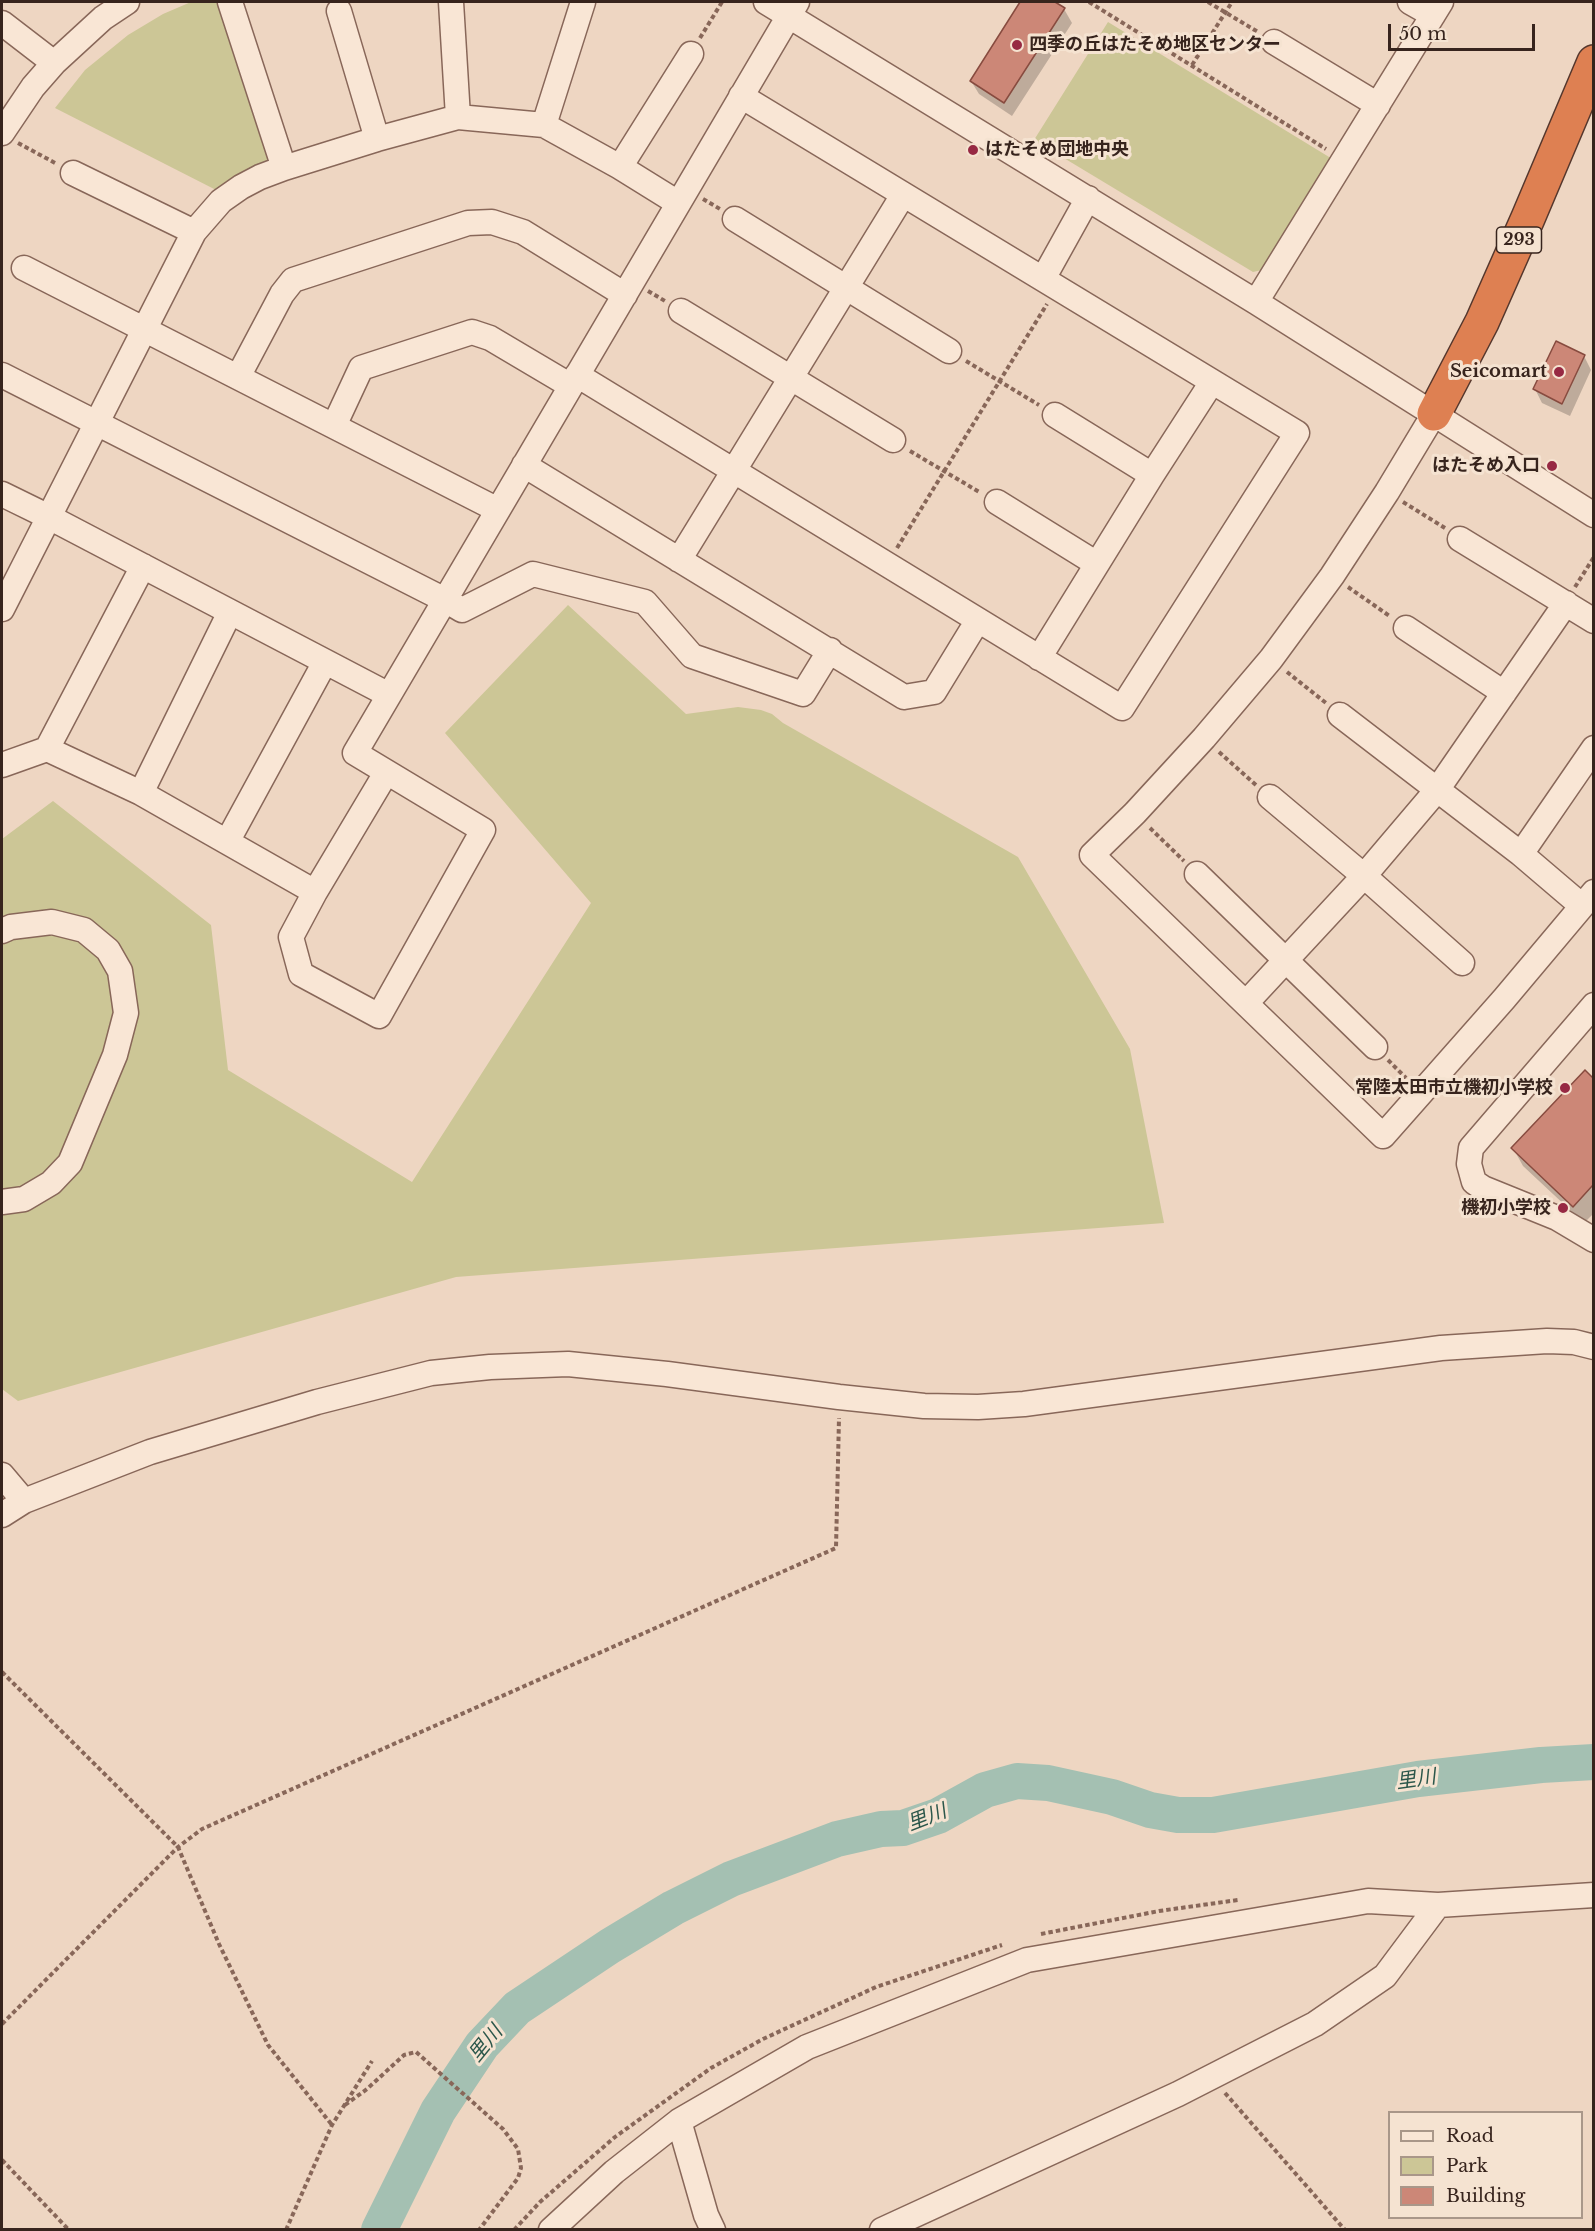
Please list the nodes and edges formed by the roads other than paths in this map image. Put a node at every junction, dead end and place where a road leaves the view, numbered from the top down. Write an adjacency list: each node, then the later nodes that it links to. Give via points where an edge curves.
1 (128, 2): 14 (street, via 103,18)
2 (230, 2): 22 (street)
3 (451, 2): 17 (street)
4 (583, 2): 18 (street)
5 (766, 2): 7 (street)
6 (1410, 2): 8 (street)
7 (793, 8): 15 (street); 26 (street)
8 (1437, 8): 16 (street)
9 (339, 11): 20 (street)
10 (2, 23): 14 (street)
11 (1274, 42): 16 (street)
12 (691, 54): 21 (street)
13 (1593, 62): 42 (highway, 293, via 1482,322)
14 (54, 63): 19 (street, via 33,87)
15 (741, 96): 24 (street); 25 (street)
16 (1378, 105): 33 (street)
17 (458, 117): 18 (street); 20 (street)
18 (544, 125): 21 (street)
19 (7, 137)
20 (377, 139): 22 (street)
21 (620, 167): 25 (street)
22 (284, 168): 28 (street, via 260,177 221,201)
23 (73, 173): 28 (street)
24 (903, 195): 30 (street); 31 (street)
25 (682, 196): 32 (street)
26 (1088, 198): 30 (street); 33 (street)
27 (735, 219): 31 (street)
28 (194, 232): 35 (street)
29 (24, 268): 35 (street)
30 (1050, 284): 41 (street)
31 (846, 287): 36 (street); 39 (street)
32 (628, 288): 38 (street, via 523,232 492,222 468,223 293,280); 40 (street)
33 (1256, 302): 42 (street)
34 (681, 311): 39 (street)
35 (146, 330): 38 (street); 44 (street)
36 (949, 351)
37 (2, 375): 44 (street)
38 (238, 377): 45 (street)
39 (790, 378): 46 (street); 48 (street)
40 (574, 380): 45 (street, via 472,332 362,368); 47 (street); 48 (street)
41 (1212, 382): 49 (street); 67 (street, via 1297,433 1122,708)
42 (1434, 414): 53 (street); 88 (street, via 1332,576 1271,659 1204,738 1092,855)
43 (1055, 415): 49 (street)
44 (96, 423): 54 (street); 59 (street)
45 (334, 426): 52 (street)
46 (893, 440)
47 (524, 465): 52 (street); 56 (street)
48 (734, 470): 56 (street); 63 (street)
49 (1152, 475): 57 (street)
50 (2, 494): 54 (street)
51 (998, 502): 57 (street)
52 (498, 510): 59 (street)
53 (1593, 514)
54 (49, 517): 58 (street); 61 (street)
55 (1460, 538): 60 (street)
56 (679, 560): 66 (street)
57 (1096, 564): 67 (street)
58 (143, 566): 62 (street); 73 (street)
59 (445, 600): 66 (street, via 462,610 532,574 645,602 692,656 803,694); 70 (street)
60 (1566, 603): 64 (street); 69 (street)
61 (2, 609)
62 (230, 612): 68 (street); 77 (street)
63 (978, 620): 66 (street, via 934,692 904,697); 67 (street)
64 (1593, 621)
65 (1406, 628): 69 (street)
66 (830, 650)
67 (1039, 658)
68 (325, 662): 70 (street); 79 (street)
69 (1504, 693): 76 (street)
70 (389, 695): 75 (street, via 355,753)
71 (1340, 715): 76 (street)
72 (1593, 748): 80 (street)
73 (47, 749): 74 (street); 77 (street)
74 (2, 765)
75 (386, 773): 83 (street); 83 (street, via 483,830 379,1016 302,974 291,937)
76 (1437, 790): 80 (street); 82 (street)
77 (141, 793): 79 (street)
78 (1270, 797): 82 (street)
79 (227, 842): 83 (street)
80 (1521, 854): 84 (street)
81 (1197, 874): 86 (street)
82 (1364, 876): 86 (street); 87 (street)
83 (315, 892)
84 (1588, 899): 88 (street, via 1383,1136)
85 (2, 931): 91 (street, via 52,922 84,930 108,950 120,971 126,1013 115,1055 70,1163 51,1183 24,1199)
86 (1286, 959): 88 (street); 90 (street)
87 (1462, 963)
88 (1246, 1003)
89 (1593, 1005): 92 (street, via 1471,1149 1469,1164 1474,1182 1483,1188 1557,1218)
90 (1375, 1047)
91 (2, 1202)
92 (1593, 1240)
93 (1593, 1347): 95 (street, via 1547,1341 1441,1348 978,1407 924,1406 568,1364 490,1367 431,1373 317,1402 150,1452)
94 (2, 1475): 95 (street)
95 (24, 1501): 96 (street)
96 (2, 1515)
97 (1593, 1895): 98 (street)
98 (1438, 1905): 99 (street, via 1368,1900 1028,1960 807,2047); 102 (street, via 1385,1976 1315,2024 1211,2077)
99 (679, 2121): 100 (street); 101 (street)
100 (551, 2229)
101 (713, 2229)
102 (882, 2229)

